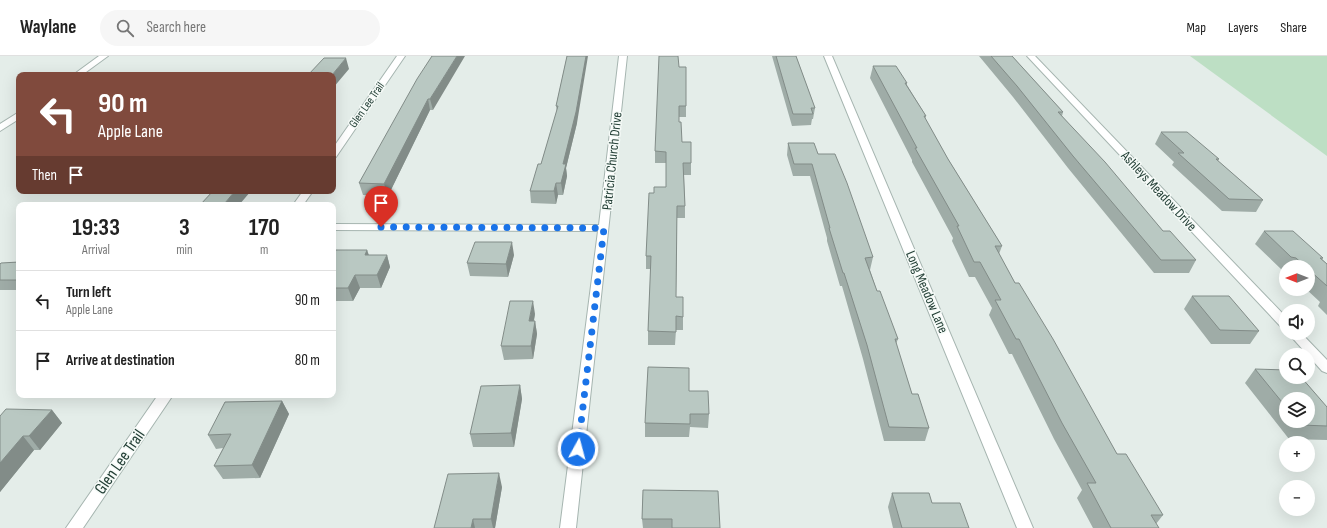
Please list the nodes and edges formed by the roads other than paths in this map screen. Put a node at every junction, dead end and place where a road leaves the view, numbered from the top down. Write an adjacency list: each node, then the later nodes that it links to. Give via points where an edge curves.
1 (104, 56): 6 (street)
2 (401, 56): 9 (street, Glen Lee Trail)
3 (623, 56): 11 (street, Patricia Church Drive)
4 (828, 56): 18 (street, Long Meadow Lane)
5 (1031, 56): 12 (street, Ashleys Meadow Drive)
6 (81, 72)
7 (16, 116): 8 (street)
8 (0, 128)
9 (336, 151)
10 (336, 227): 11 (street)
11 (604, 228): 17 (street, Patricia Church Drive)
12 (1279, 318)
13 (1301, 340): 14 (street)
14 (1327, 368)
15 (164, 398): 16 (street, Glen Lee Trail)
16 (74, 528)
17 (568, 528)
18 (1025, 528)

